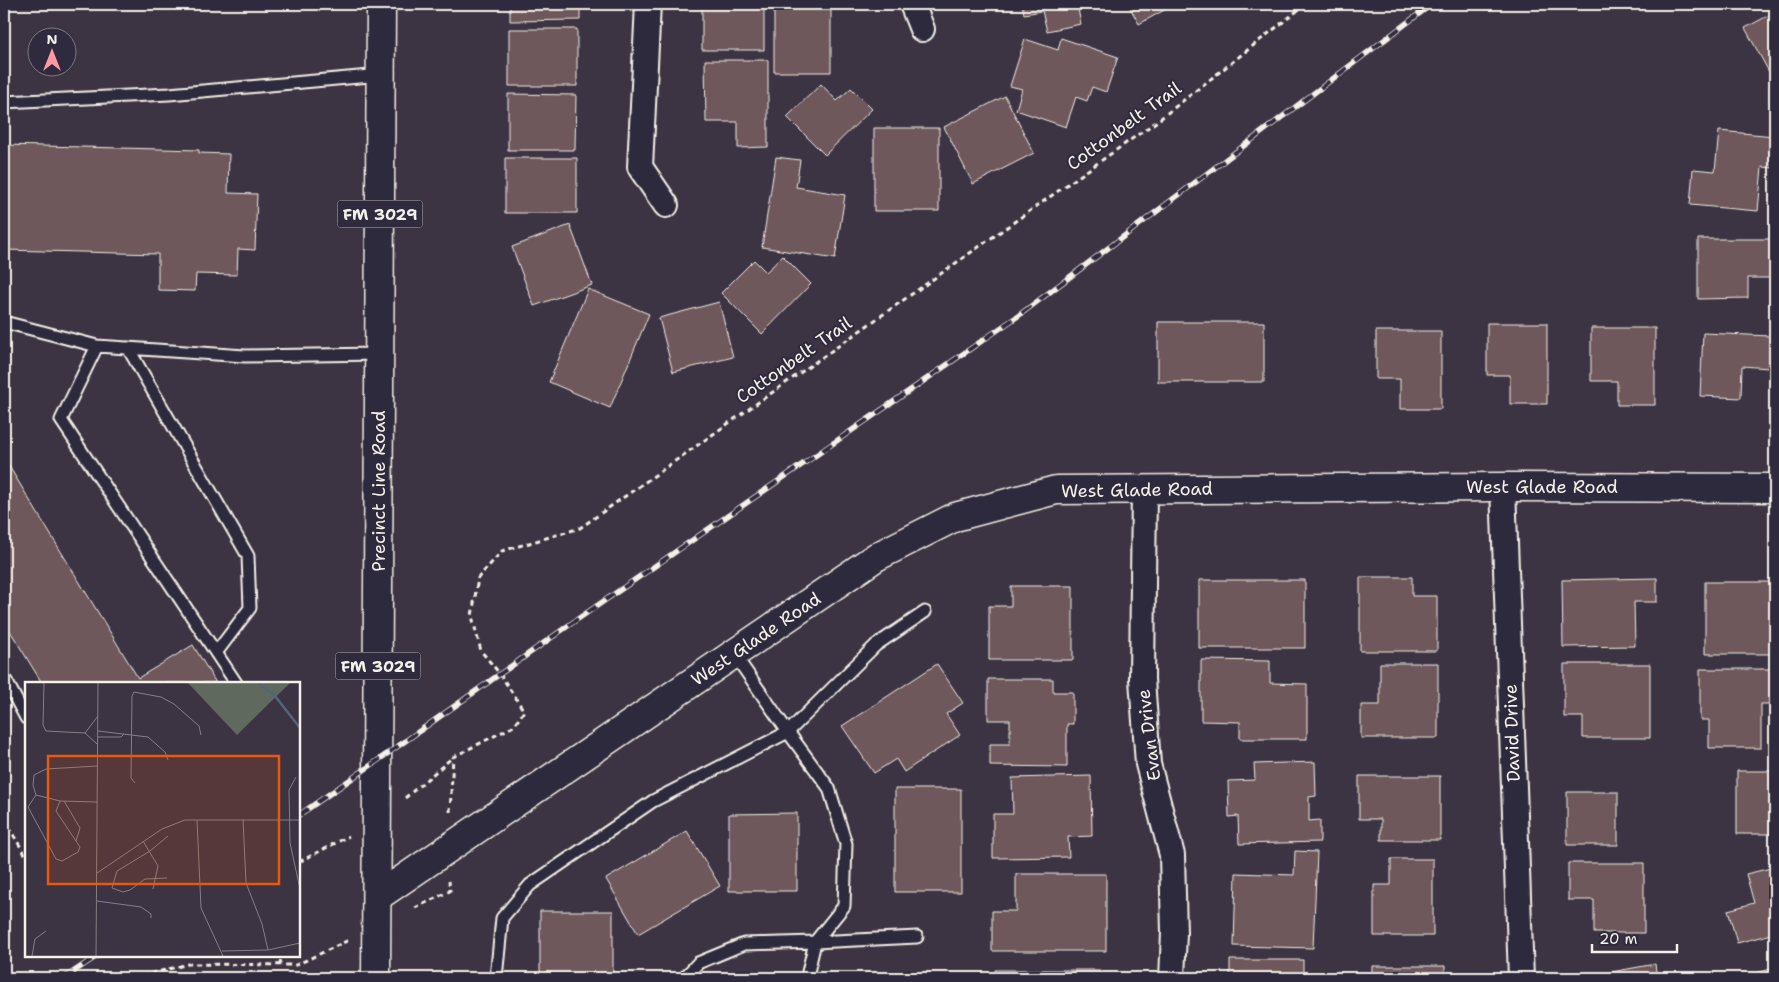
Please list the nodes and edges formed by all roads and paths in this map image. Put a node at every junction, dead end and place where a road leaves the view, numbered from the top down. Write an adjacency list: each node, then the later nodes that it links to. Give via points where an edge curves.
1 (381, 4): 6 (main road, Precinct Line Road / FM 3029)
2 (648, 4): 8 (street, via 640,167)
3 (912, 4): 5 (street)
4 (1306, 4): 23 (path, Cottonbelt Trail, via 1156,122 580,528 502,551 478,578 472,616 481,651 524,711 514,726)
5 (922, 30)
6 (381, 75): 7 (lane, via 169,94); 12 (main road, Precinct Line Road / FM 3029)
7 (4, 102)
8 (666, 205)
9 (4, 322): 10 (lane)
10 (97, 346): 11 (lane); 17 (lane, via 61,420)
11 (128, 348): 12 (lane, via 245,356); 17 (lane, via 248,556 250,608)
12 (379, 354): 26 (main road, Precinct Line Road / FM 3029)
13 (1503, 487): 14 (main road, West Glade Road); 15 (main road, West Glade Road); 38 (street, David Drive)
14 (1775, 488)
15 (1144, 489): 18 (main road, West Glade Road, via 1056,490 955,517 876,557); 37 (street, Evan Drive, via 1142,680 1148,764 1172,855)
16 (925, 612): 22 (lane, via 876,645)
17 (216, 653): 20 (lane)
18 (734, 654): 22 (lane); 26 (main road, West Glade Road)
19 (4, 677): 21 (lane)
20 (235, 682)
21 (25, 716)
22 (788, 732): 28 (lane, via 829,788 846,844 844,906); 34 (lane, via 653,801 530,885 502,918)
23 (453, 757)
24 (4, 819): 25 (path)
25 (25, 854)
26 (377, 897): 33 (main road, Precinct Line Road / FM 3029)
27 (917, 937): 28 (lane)
28 (815, 942): 35 (lane, via 744,944 698,964); 36 (lane)
29 (281, 957): 30 (path)
30 (280, 965): 31 (path); 32 (path, via 188,964)
31 (296, 965)
32 (134, 978)
33 (376, 978)
34 (496, 978)
35 (684, 978)
36 (808, 978)
37 (1172, 978)
38 (1521, 978)

